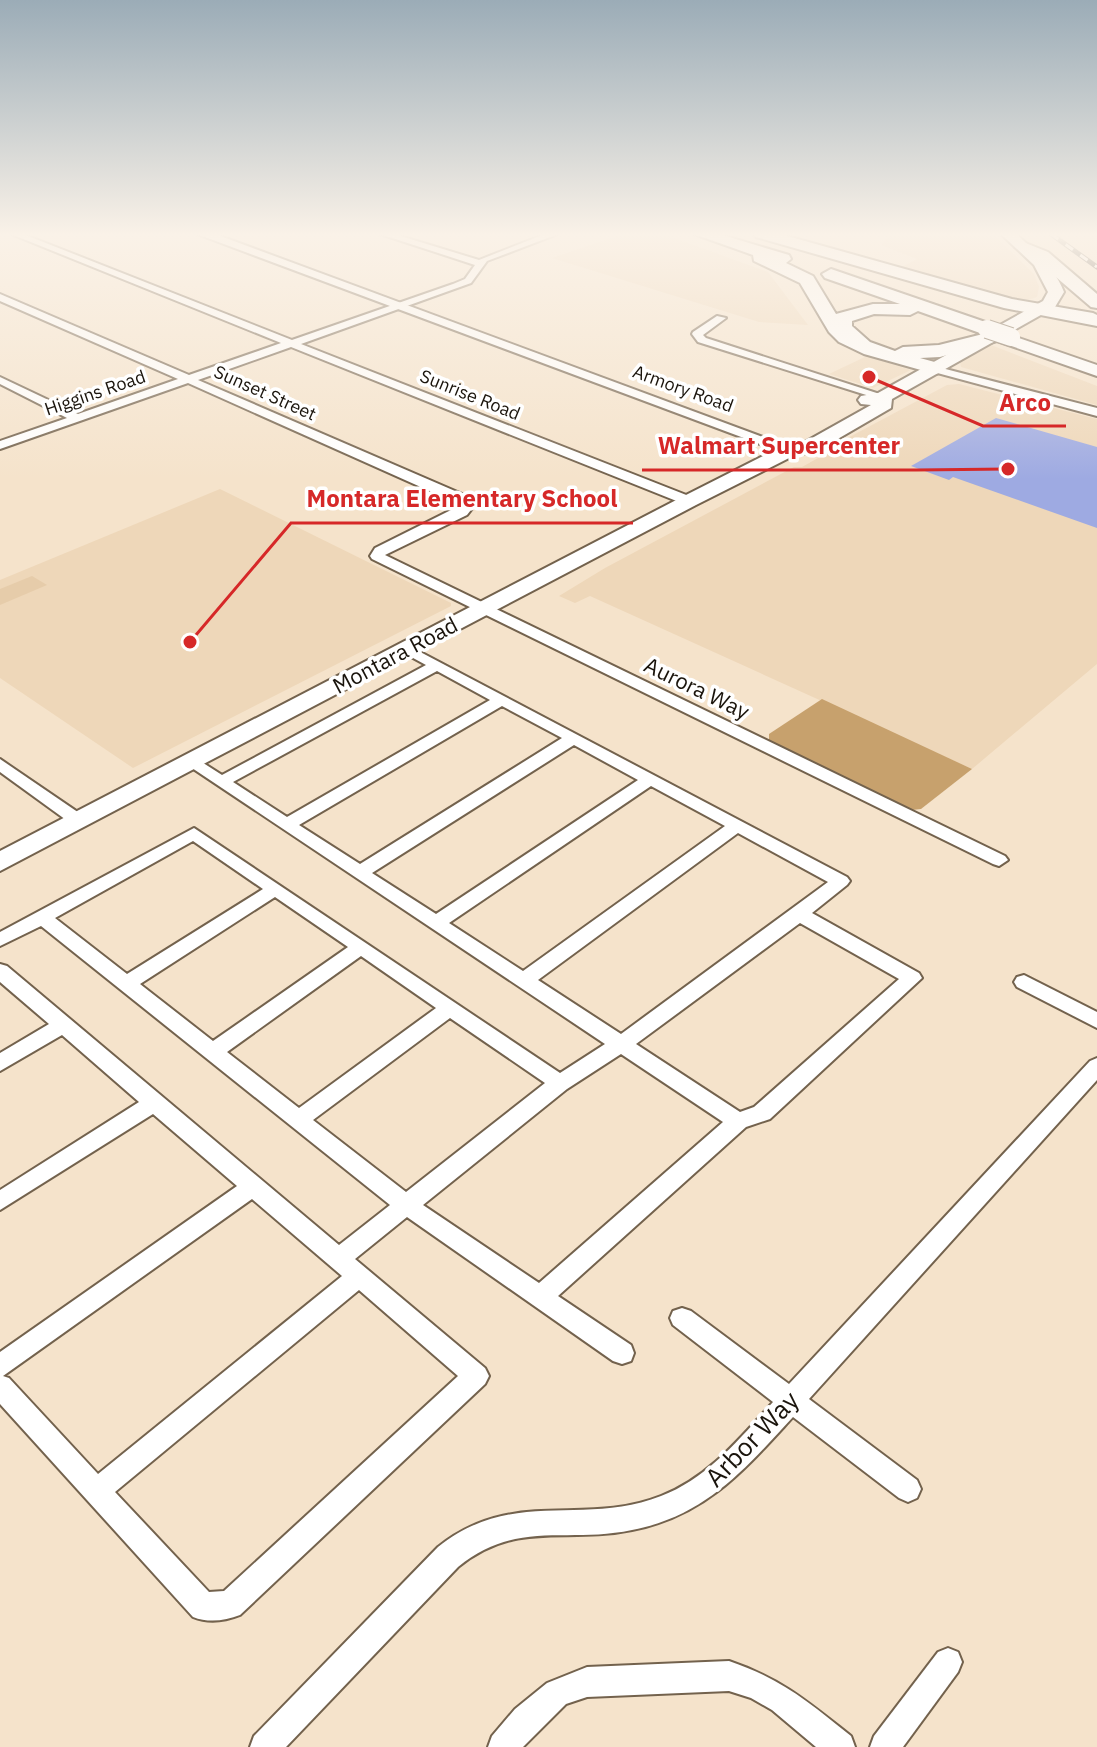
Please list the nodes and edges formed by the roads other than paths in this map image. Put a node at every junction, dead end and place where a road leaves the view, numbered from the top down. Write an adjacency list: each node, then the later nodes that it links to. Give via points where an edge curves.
1 (42, 316): 19 (street, Sunset Street)
2 (219, 316): 15 (street, Sunrise Road)
3 (372, 316): 15 (street, Higgins Road)
4 (425, 316): 25 (main road, Armory Road)
5 (829, 316): 18 (highway, via 846,338)
6 (851, 316): 16 (highway, via 841,323 849,334)
7 (937, 316): 14 (highway)
8 (963, 316): 14 (highway)
9 (969, 316): 14 (highway)
10 (971, 316): 14 (highway)
11 (1029, 316): 14 (main road)
12 (1050, 316): 14 (highway)
13 (721, 318): 21 (street, via 697,334 702,340)
14 (1006, 329): 16 (highway, via 931,353); 17 (highway); 18 (main road, Montara Road)
15 (290, 344): 19 (street, Higgins Road); 26 (street, Sunrise Road)
16 (881, 349): 18 (highway)
17 (1096, 365)
18 (935, 368): 21 (main road, Montara Road); 22 (street)
19 (188, 379): 23 (street, Higgins Road); 27 (street, Sunset Street, via 468,506)
20 (0, 380): 23 (street)
21 (883, 397): 25 (main road, Montara Road, via 885,404 810,447)
22 (1097, 412)
23 (77, 418): 24 (street, Higgins Road)
24 (0, 445)
25 (790, 450): 26 (main road, Montara Road)
26 (689, 501): 28 (main road, Montara Road)
27 (377, 556): 28 (street, Aurora Way)
28 (483, 609): 29 (main road, Montara Road); 40 (street, Aurora Way)
29 (407, 649): 30 (street); 33 (main road, Montara Road)
30 (436, 666): 31 (street); 36 (street)
31 (499, 701): 32 (street); 38 (street)
32 (572, 739): 35 (street); 42 (street)
33 (191, 762): 36 (street); 37 (main road, Montara Road)
34 (0, 764): 37 (street)
35 (649, 780): 39 (street); 46 (street)
36 (221, 782): 38 (street)
37 (79, 821): 41 (main road, Montara Road)
38 (287, 825): 42 (street)
39 (737, 826): 44 (street, via 841,881); 50 (street)
40 (999, 860)
41 (0, 862)
42 (359, 873): 46 (street)
43 (275, 889): 45 (street, via 194,833); 48 (street); 52 (street)
44 (799, 914): 56 (street); 63 (street, via 912,978 762,1113)
45 (43, 918): 47 (street); 52 (street)
46 (436, 923): 50 (street)
47 (0, 940)
48 (361, 947): 53 (street); 57 (street)
49 (0, 971): 55 (street)
50 (524, 980): 56 (street)
51 (1024, 982): 54 (street)
52 (126, 984): 57 (street)
53 (450, 1008): 60 (street); 62 (street)
54 (1097, 1021)
55 (63, 1025): 58 (street); 61 (street)
56 (621, 1044): 60 (street); 63 (street)
57 (212, 1052): 62 (street)
58 (0, 1063)
59 (1097, 1066): 74 (street, Arbor Way)
60 (560, 1083): 66 (street)
61 (155, 1102): 64 (street); 65 (street)
62 (298, 1120): 66 (street)
63 (738, 1121): 69 (street)
64 (253, 1186): 67 (street); 72 (street)
65 (0, 1201)
66 (406, 1205): 67 (street); 69 (street)
67 (338, 1259): 68 (street)
68 (359, 1276): 76 (street); 76 (street, via 476,1376 230,1605 203,1607)
69 (540, 1297): 71 (street)
70 (682, 1318): 74 (street)
71 (622, 1353)
72 (0, 1366)
73 (0, 1386): 76 (street)
74 (790, 1400): 75 (street); 78 (street, Arbor Way, via 731,1466 699,1494 668,1508 615,1520 519,1524 477,1536 448,1557)
75 (908, 1489)
76 (97, 1491)
77 (948, 1662): 81 (street)
78 (265, 1747)
79 (503, 1747): 80 (street, via 557,1693 587,1682 729,1676 782,1700)
80 (840, 1747)
81 (885, 1747)

